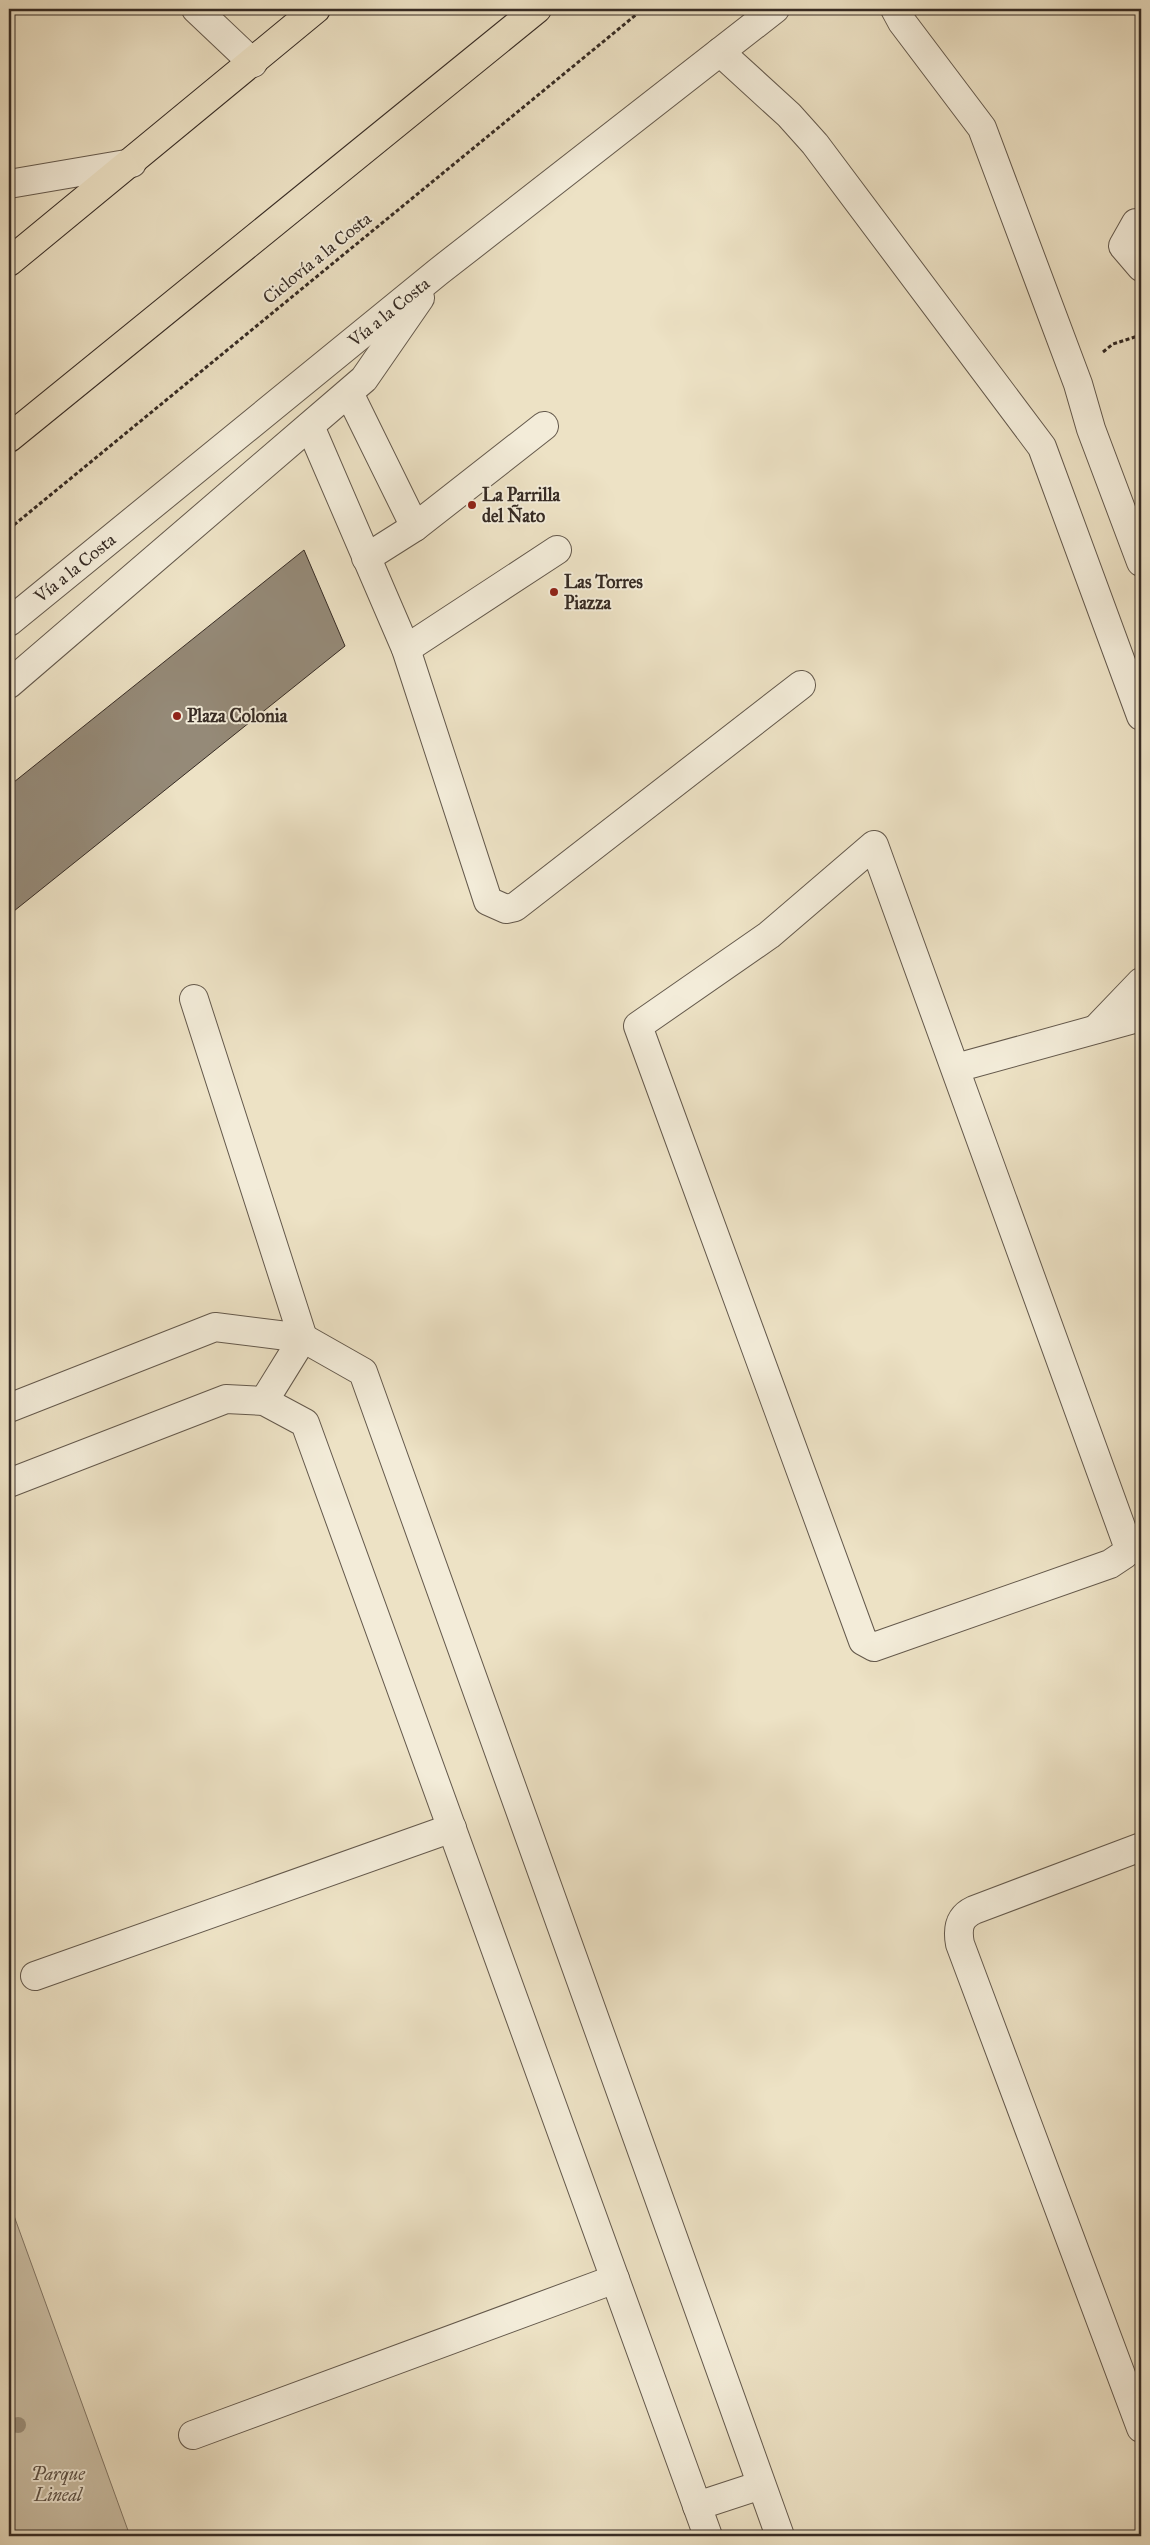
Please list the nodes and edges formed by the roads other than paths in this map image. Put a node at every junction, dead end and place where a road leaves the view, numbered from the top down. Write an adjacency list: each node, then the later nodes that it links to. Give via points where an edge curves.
1 (196, 9): 7 (street)
2 (316, 9): 7 (highway)
3 (536, 9): 17 (highway)
4 (774, 9): 6 (street, Vía a la Costa)
5 (895, 9): 21 (street, via 982,128)
6 (720, 52): 13 (street, Vía a la Costa); 26 (street, via 789,115 815,144 1042,447)
7 (253, 63): 8 (highway)
8 (132, 163): 9 (street); 11 (highway)
9 (9, 184)
10 (1136, 223): 12 (street, via 1123,246)
11 (9, 262)
12 (1141, 267)
13 (438, 272): 14 (street, via 364,379); 22 (street, Vía a la Costa)
14 (349, 393): 15 (street); 18 (street)
15 (310, 426): 20 (street); 24 (street)
16 (544, 426): 18 (street)
17 (9, 438)
18 (415, 527): 20 (street)
19 (557, 550): 23 (street)
20 (366, 558): 23 (street)
21 (1141, 562)
22 (9, 622)
23 (406, 649): 25 (street, via 488,901 506,909 516,907 534,895)
24 (9, 684)
25 (801, 685)
26 (1141, 716)
27 (1141, 982): 30 (street)
28 (194, 1000): 32 (street)
29 (1141, 1017): 30 (street)
30 (1095, 1030): 31 (street)
31 (956, 1068): 31 (street, via 874,845 769,935 638,1026 863,1641 874,1647 1110,1564 1125,1554 1128,1546)
32 (303, 1338): 33 (street); 34 (street, via 215,1327); 42 (street, via 363,1372)
33 (264, 1401): 35 (street, via 226,1399); 36 (street, via 305,1424)
34 (9, 1408)
35 (9, 1483)
36 (452, 1828): 38 (street); 39 (street)
37 (1141, 1847): 40 (street, via 974,1910 962,1918 958,1932)
38 (35, 1976)
39 (615, 2279): 41 (street); 43 (street)
40 (1141, 2428)
41 (193, 2435)
42 (761, 2485): 43 (street); 45 (street)
43 (697, 2506): 44 (street)
44 (708, 2536)
45 (780, 2536)

